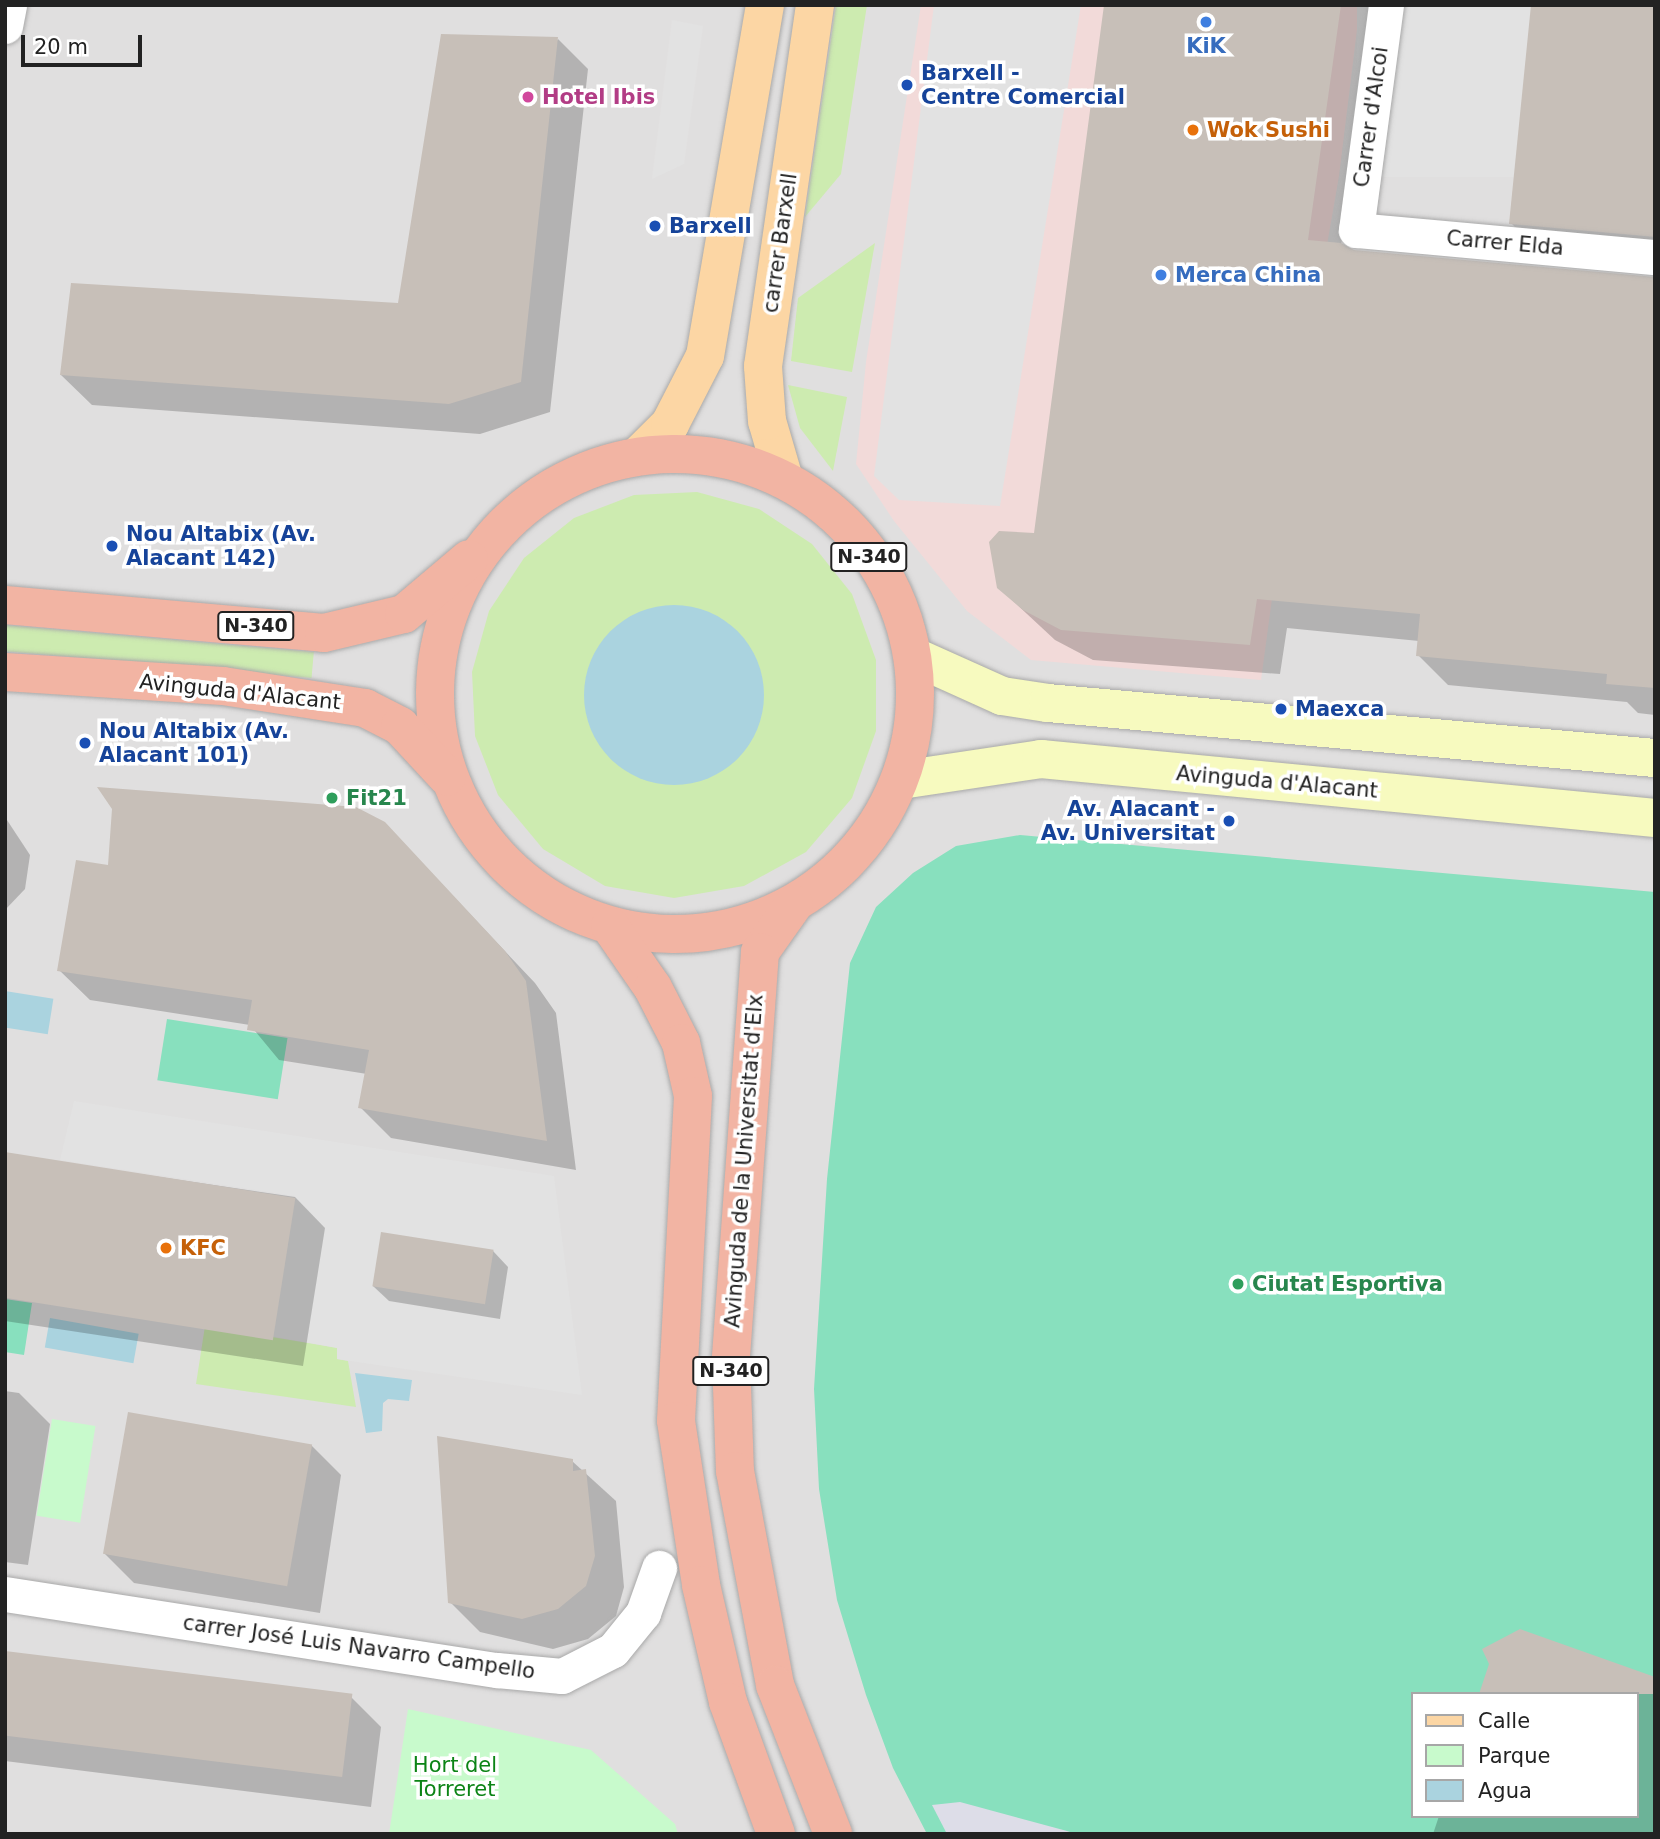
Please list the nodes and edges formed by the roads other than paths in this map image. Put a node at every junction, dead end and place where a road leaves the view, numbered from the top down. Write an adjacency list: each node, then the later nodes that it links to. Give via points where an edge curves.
1 (9, 5): 5 (street)
2 (765, 5): 8 (main road, via 705,356 670,424)
3 (815, 5): 9 (main road, carrer Barxell, via 763,366 767,421)
4 (1387, 5): 6 (street, Carrer d'Alcoi)
5 (5, 26)
6 (1356, 230): 7 (street, Carrer Elda)
7 (1655, 257)
8 (639, 455): 9 (highway, N-340, via 718,456); 10 (highway, N-340, via 548,488)
9 (784, 479): 12 (highway, N-340, via 850,528 896,596)
10 (481, 549): 11 (highway, N-340, via 404,614 324,633); 15 (highway, N-340, via 441,631 434,677)
11 (5, 605)
12 (922, 660): 14 (main road, via 1002,696 1048,703); 16 (highway, N-340)
13 (5, 672): 15 (highway, Avinguda d'Alacant / N-340, via 223,686 365,708 401,726)
14 (1655, 758)
15 (447, 777): 19 (highway, N-340, via 481,838 537,892)
16 (901, 780): 17 (main road, Avinguda d'Alacant, via 1041,759); 18 (highway, N-340, via 854,857)
17 (1655, 818)
18 (794, 904): 19 (highway, N-340, via 732,929 666,935); 23 (highway, Avinguda de la Universitat d'Elx / N-340, via 760,952 731,1357 735,1471 775,1685)
19 (610, 926): 22 (highway, N-340, via 653,988 681,1043 693,1096 676,1421 701,1585 728,1702)
20 (659, 1568): 21 (street, carrer José Luis Navarro Campello, via 643,1613 612,1650 562,1676)
21 (5, 1594)
22 (776, 1834)
23 (833, 1834)

